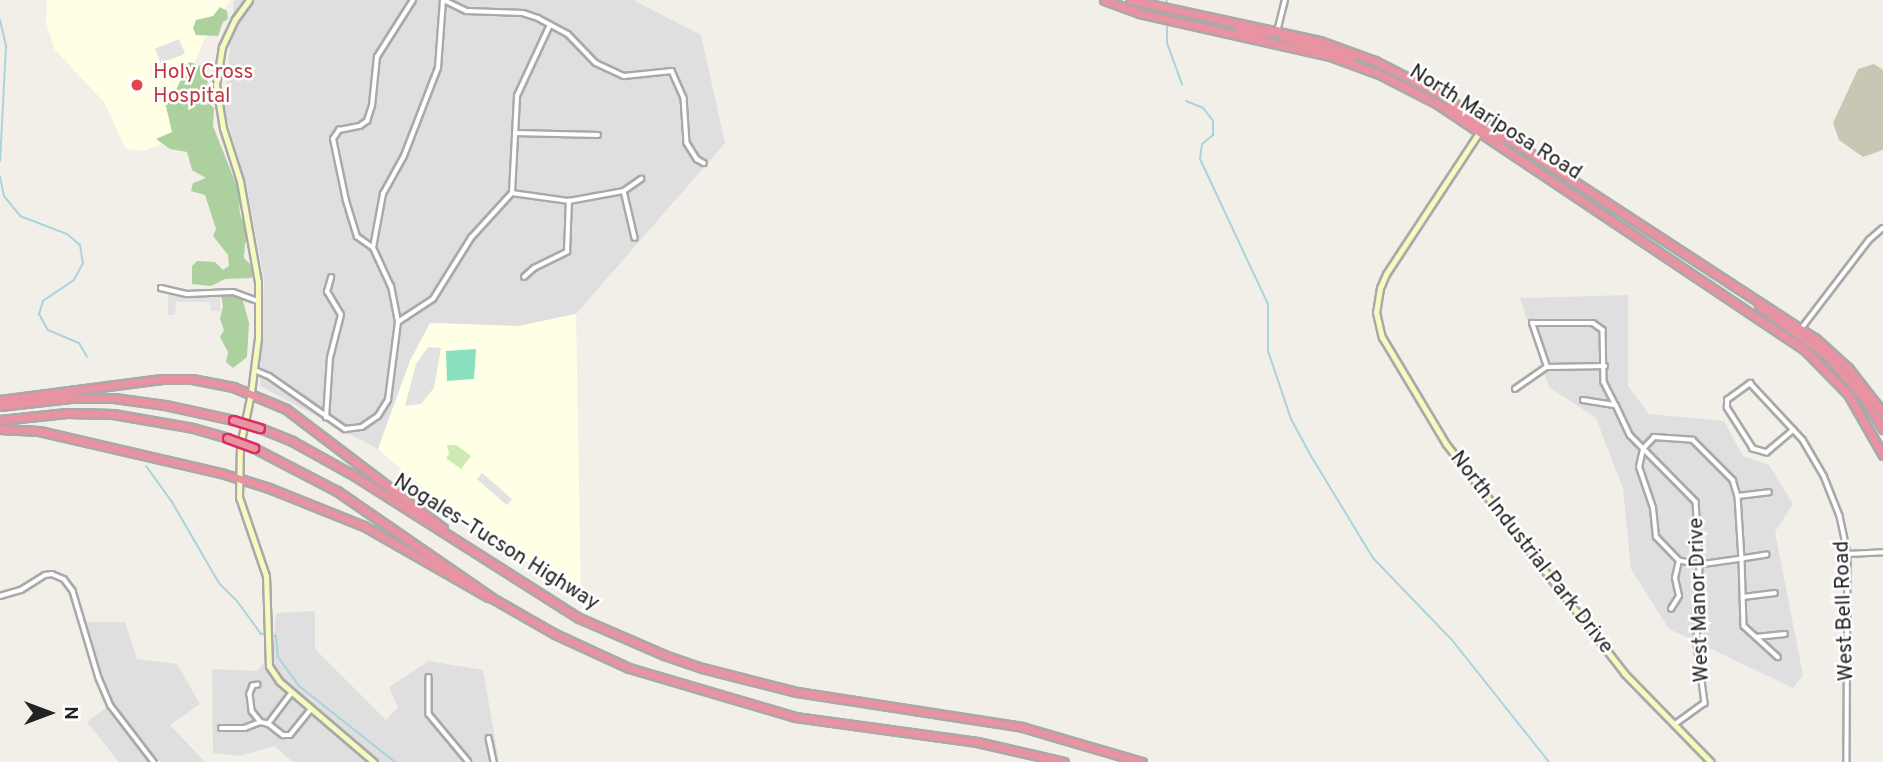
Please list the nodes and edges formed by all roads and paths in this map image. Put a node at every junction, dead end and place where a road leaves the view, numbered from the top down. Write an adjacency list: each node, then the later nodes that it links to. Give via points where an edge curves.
1 (249, 0): 27 (street, via 222,47 216,85 240,181)
2 (413, 0): 23 (street, via 377,57 367,121 339,130 333,139 358,237)
3 (443, 0): 8 (street, via 467,12 523,13); 23 (street, via 438,68 404,156 383,194)
4 (1104, 0): 7 (highway, North Mariposa Road, via 1145,15)
5 (1130, 0): 7 (highway, North Mariposa Road)
6 (1286, 0): 9 (street)
7 (1188, 19): 9 (highway, North Mariposa Road); 11 (highway, North Mariposa Road, via 1329,56)
8 (550, 25): 13 (street, via 517,96); 15 (street, via 568,34 596,63 612,72 642,76 672,71 684,98 687,143)
9 (1277, 30): 10 (highway, North Mariposa Road, via 1347,51); 11 (highway, via 1283,37 1352,59)
10 (1413, 79): 12 (highway, via 1473,121); 16 (highway, North Mariposa Road)
11 (1409, 88): 12 (highway, North Mariposa Road)
12 (1480, 131): 16 (highway, via 1492,132); 30 (highway, North Mariposa Road); 73 (street, North Industrial Park Drive, via 1386,274 1377,300 1377,324 1437,432 1625,673)
13 (515, 134): 14 (street); 19 (street)
14 (598, 135)
15 (704, 163)
16 (1557, 169): 29 (highway, North Mariposa Road)
17 (641, 179): 18 (street)
18 (624, 191): 20 (street); 22 (street)
19 (512, 193): 20 (street); 28 (street, via 471,238 433,299)
20 (569, 201): 24 (street, via 567,252)
21 (1883, 228): 29 (street)
22 (635, 238)
23 (373, 248): 28 (street, via 391,287)
24 (524, 277)
25 (331, 278): 41 (street, via 327,292 341,315 330,358)
26 (161, 288): 27 (street, via 187,294 233,292)
27 (258, 301): 33 (street)
28 (398, 322): 41 (street, via 388,400 378,416 354,429)
29 (1799, 331): 30 (street); 40 (highway, via 1848,368); 44 (highway, via 1847,377)
30 (1792, 341): 39 (highway, North Mariposa Road, via 1839,382)
31 (1605, 366): 32 (street); 32 (street, via 1603,330 1593,323 1532,323); 38 (street, via 1604,383)
32 (1547, 367): 34 (street)
33 (255, 370): 35 (street); 41 (street)
34 (1515, 389)
35 (251, 393): 37 (highway, via 192,379 162,379); 49 (street); 57 (highway, via 314,428)
36 (1583, 400): 38 (street)
37 (0, 403): 57 (highway, Nogales–Tucson Highway, bridge, via 114,398 260,428 355,476)
38 (1616, 405): 47 (street, via 1630,435)
39 (1862, 414): 46 (highway); 48 (highway)
40 (1883, 414)
41 (326, 418)
42 (0, 420): 62 (highway, Nogales–Tucson Highway, bridge, via 113,414 227,438 337,491)
43 (0, 429): 49 (highway, via 39,431)
44 (1883, 429)
45 (1794, 430): 45 (street, West Bell Road, via 1767,453 1753,449 1727,408 1727,400 1750,383); 53 (street, West Bell Road, via 1824,476 1840,516)
46 (1883, 447)
47 (1643, 449): 51 (street, via 1654,437 1693,440 1733,480); 56 (street, via 1639,467 1653,508 1656,537); 58 (street, West Manor Drive, via 1696,502)
48 (1883, 455)
49 (238, 480): 62 (highway, via 364,526); 69 (street, via 242,513 266,576 270,621 266,658)
50 (1769, 492): 51 (street)
51 (1738, 496): 55 (street)
52 (1883, 552): 53 (street)
53 (1848, 554): 83 (street, West Bell Road)
54 (1767, 555): 55 (street)
55 (1742, 559): 58 (street); 61 (street)
56 (1679, 561): 58 (street); 63 (street, West Manor Drive, via 1675,578 1679,596)
57 (489, 564): 81 (highway, Nogales–Tucson Highway, via 579,618 702,668 797,692 1022,727)
58 (1700, 565): 73 (street, West Manor Drive, via 1697,644 1705,703)
59 (1775, 593): 61 (street)
60 (0, 596): 76 (street, via 52,574 64,579 73,591 107,699)
61 (1743, 597): 65 (street, via 1744,626)
62 (492, 598): 80 (highway, Nogales–Tucson Highway, via 605,658 760,710 977,742)
63 (1671, 608)
64 (1785, 634): 65 (street)
65 (1756, 637): 66 (street)
66 (1778, 657)
67 (429, 677): 78 (street, via 431,719)
68 (258, 685): 71 (street, via 250,694 251,707)
69 (292, 693): 70 (street); 72 (street)
70 (310, 710): 72 (street, via 290,735); 77 (street)
71 (261, 722): 72 (street); 74 (street, via 245,729)
72 (269, 724)
73 (1675, 725): 82 (street, North Industrial Park Drive)
74 (221, 728)
75 (489, 738): 79 (street)
76 (154, 762)
77 (374, 762)
78 (470, 762)
79 (494, 762)
80 (1064, 762)
81 (1142, 762)
82 (1711, 762)
83 (1847, 762)

